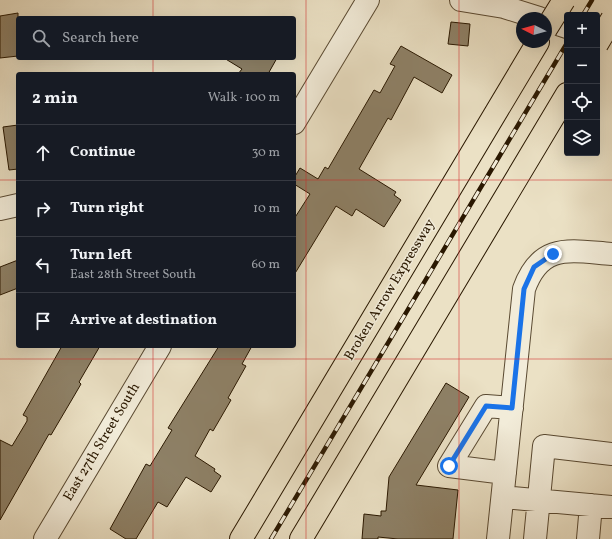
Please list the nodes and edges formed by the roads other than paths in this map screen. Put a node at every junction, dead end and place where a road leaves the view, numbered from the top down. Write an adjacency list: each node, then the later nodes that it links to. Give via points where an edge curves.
1 (368, 0): 14 (street)
2 (462, 0): 4 (street)
3 (564, 0): 5 (highway, bridge)
4 (520, 12)
5 (552, 19)
6 (612, 19): 10 (highway, bridge)
7 (552, 22): 8 (street)
8 (564, 26)
9 (600, 37): 11 (street)
10 (600, 39)
11 (612, 41)
12 (534, 48): 26 (highway, Broken Arrow Expressway)
13 (564, 99): 27 (highway)
14 (296, 120)
15 (16, 205): 16 (street)
16 (0, 209)
17 (612, 254): 19 (street, via 564,251 553,254 534,267 524,289)
18 (159, 348): 25 (street, East 27th Street South)
19 (512, 408): 21 (street); 21 (street, via 486,406 449,466)
20 (612, 454): 23 (street, via 544,446)
21 (505, 473): 22 (street)
22 (503, 496): 23 (street); 28 (street)
23 (538, 500): 24 (street); 29 (street)
24 (602, 506): 30 (street)
25 (45, 539)
26 (241, 539)
27 (301, 539)
28 (498, 539)
29 (535, 539)
30 (588, 539)

